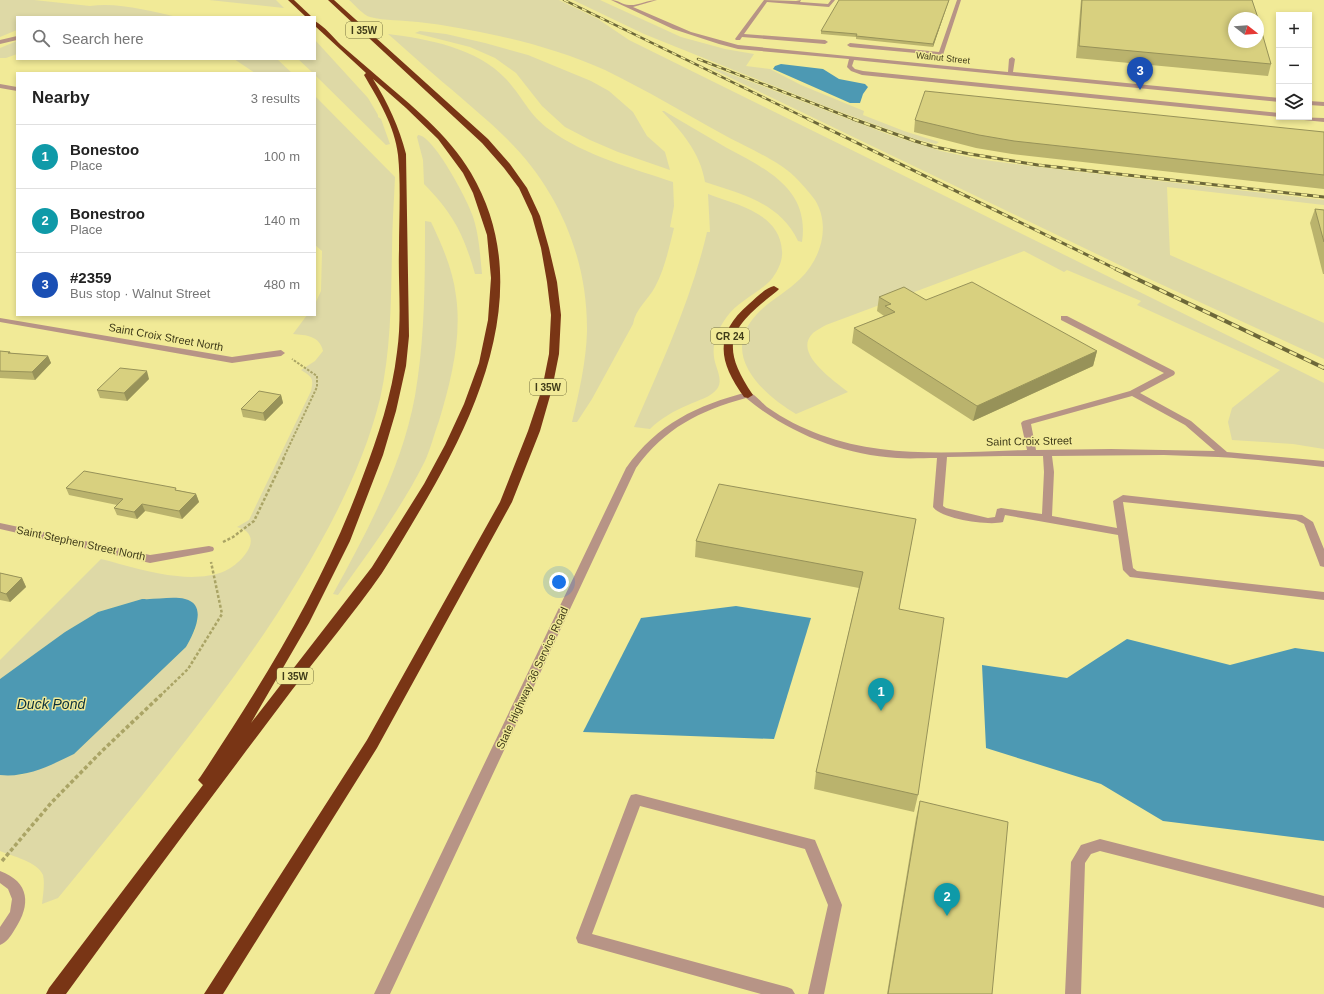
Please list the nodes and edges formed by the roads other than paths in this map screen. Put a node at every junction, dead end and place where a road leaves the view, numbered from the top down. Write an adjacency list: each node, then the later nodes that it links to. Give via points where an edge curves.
1 (291, 0): 10 (highway)
2 (331, 0): 56 (highway, I 35W, via 486,141 522,188 536,216 552,282 556,315 554,354 547,389 534,431 506,502 372,744)
3 (613, 0): 9 (street, Walnut Street)
4 (655, 0): 9 (street)
5 (766, 0): 8 (street); 12 (street)
6 (833, 0): 8 (street, via 829,6)
7 (959, 0): 18 (street)
8 (798, 2)
9 (628, 7): 16 (street, Walnut Street, via 681,32)
10 (308, 16)
11 (316, 24): 21 (highway, I 35W)
12 (742, 35): 15 (street); 16 (street)
13 (16, 38): 14 (street)
14 (0, 42)
15 (824, 42)
16 (730, 45): 19 (street, Walnut Street)
17 (850, 45): 18 (street)
18 (941, 54): 22 (street)
19 (852, 58): 22 (street, Walnut Street); 28 (street, via 849,66 862,74)
20 (1012, 59): 23 (street)
21 (358, 63): 51 (highway, via 390,114 402,154 404,337 386,428 368,482 343,543 308,612 264,691); 51 (highway, I 35W, via 406,103 451,150 477,192 493,242 496,276 489,343 476,387 456,436 432,481 376,570)
22 (936, 66): 23 (street, Walnut Street)
23 (1010, 74): 25 (street, Walnut Street)
24 (0, 86): 26 (street)
25 (1144, 87): 27 (street, Walnut Street); 28 (street)
26 (16, 88)
27 (1276, 100)
28 (1145, 102): 31 (street)
29 (1312, 103): 30 (street)
30 (1324, 104)
31 (1276, 116)
32 (1312, 119): 33 (street)
33 (1324, 120)
34 (774, 290): 39 (highway, CR 24, via 745,312 735,324 729,338 727,352 730,366 736,380)
35 (1064, 318): 38 (street, via 1171,374)
36 (0, 320): 37 (street, Saint Croix Street North, via 232,360)
37 (281, 353)
38 (1133, 393): 40 (street, via 1026,423); 43 (street, via 1188,423)
39 (748, 395): 42 (street, Saint Croix Street / CR 24, via 763,409 785,423 838,444 897,455); 57 (street, State Highway 36 Service Road, via 710,406 676,422 641,452 631,468)
40 (1032, 453): 41 (street, Saint Croix Street / CR 24); 42 (street, Saint Croix Street / CR 24)
41 (1047, 453): 43 (street, Saint Croix Street / CR 24); 45 (street)
42 (942, 455): 45 (street, via 938,507 942,511 988,521 999,520 1000,511)
43 (1226, 456): 44 (street, Saint Croix Street / CR 24, via 1280,458)
44 (1324, 464)
45 (1047, 518): 47 (street)
46 (0, 526): 48 (street, Saint Stephen Street North, via 150,558)
47 (1122, 532): 49 (street, via 1118,501 1123,498 1298,517 1308,522); 50 (street, via 1128,570 1134,574)
48 (209, 549)
49 (1324, 563)
50 (1324, 596)
51 (151, 864): 55 (highway, I 35W)
52 (0, 877): 54 (street, via 8,879 19,892 19,907 9,928)
53 (1324, 902): 60 (street, via 1100,845 1086,849 1078,862)
54 (0, 938)
55 (54, 994)
56 (213, 994)
57 (382, 994)
58 (787, 994): 59 (street, via 583,938 636,799 810,844 835,905)
59 (816, 994)
60 (1073, 994)

